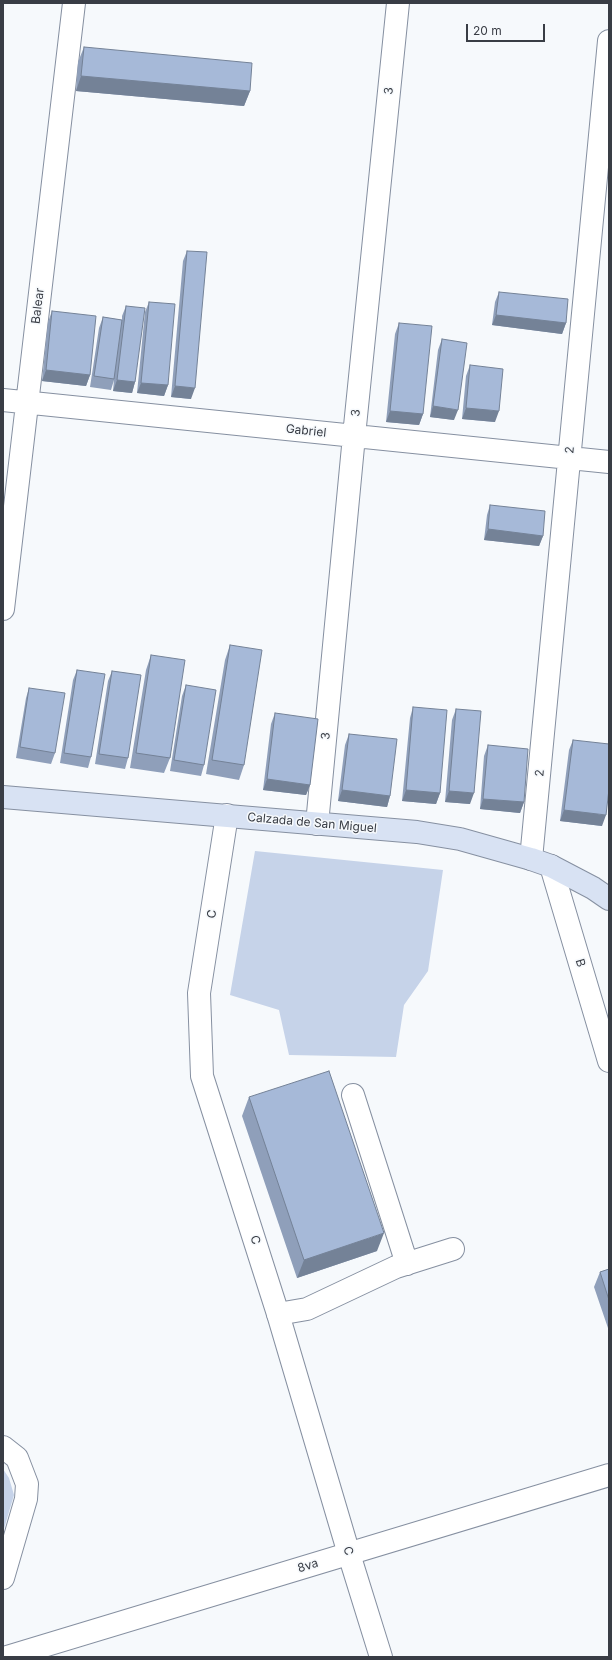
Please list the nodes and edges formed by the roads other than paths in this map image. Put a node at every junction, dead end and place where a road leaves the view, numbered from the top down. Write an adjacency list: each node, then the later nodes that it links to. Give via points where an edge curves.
1 (74, 3): 5 (street, Balear)
2 (398, 3): 6 (street, 3)
3 (609, 41): 7 (street, 2)
4 (3, 400): 5 (street, Gabriel)
5 (27, 403): 6 (street, Gabriel); 9 (street, Balear)
6 (354, 436): 7 (street, Gabriel); 12 (street, 3)
7 (569, 458): 8 (street, Gabriel); 13 (street, 2)
8 (609, 462)
9 (3, 609)
10 (3, 797): 11 (main road, Calzada de San Miguel)
11 (227, 815): 12 (main road, Calzada de San Miguel); 19 (street, C, via 199,993 202,1076)
12 (317, 824): 13 (main road, Calzada de San Miguel, via 460,838)
13 (541, 862): 14 (main road, Calzada de San Miguel, via 593,888); 15 (street, B)
14 (609, 899)
15 (609, 1061)
16 (353, 1095): 18 (street)
17 (453, 1250): 18 (street)
18 (407, 1264): 19 (street, via 307,1309)
19 (278, 1314): 22 (street, C)
20 (3, 1446): 23 (street, via 17,1458 27,1484 26,1498)
21 (609, 1475): 22 (street, 8va)
22 (348, 1554): 24 (street, 8va); 25 (street, C)
23 (3, 1578)
24 (7, 1657)
25 (381, 1657)

